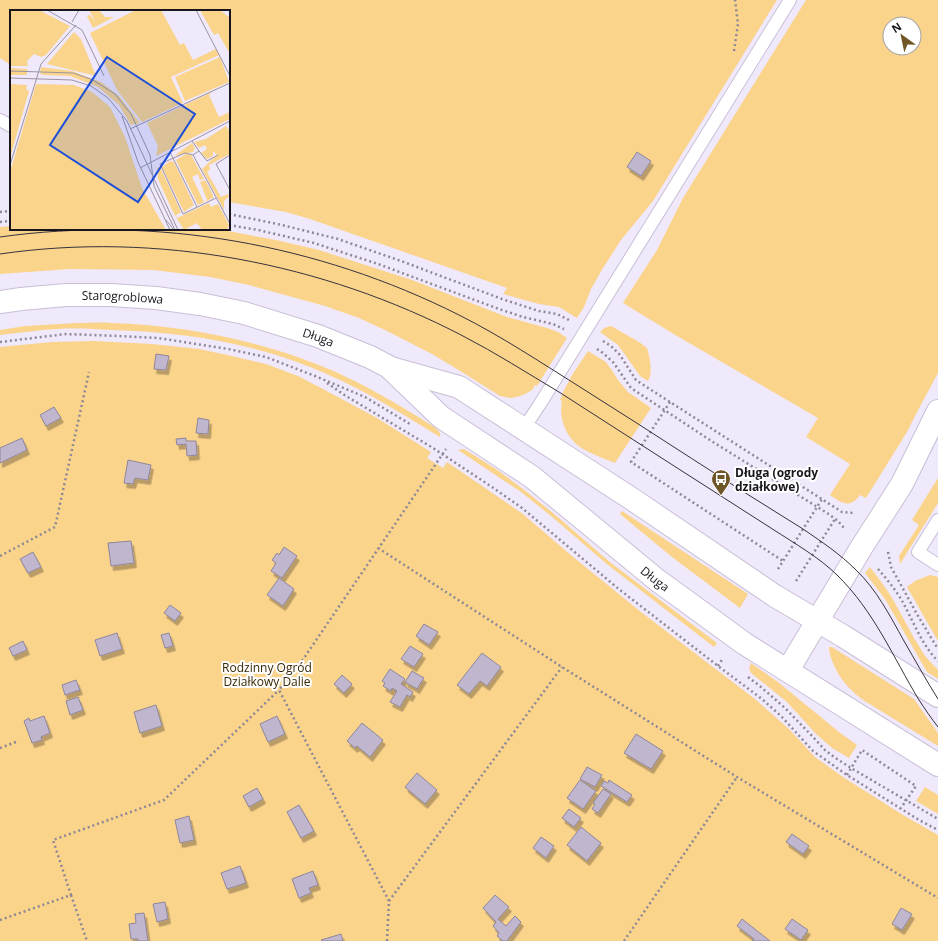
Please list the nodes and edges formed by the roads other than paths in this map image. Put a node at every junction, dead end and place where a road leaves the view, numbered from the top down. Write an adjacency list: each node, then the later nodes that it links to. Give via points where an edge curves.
1 (790, 0): 8 (lane)
2 (0, 120): 3 (lane)
3 (10, 125)
4 (0, 302): 5 (street, Starogroblowa, via 66,295 111,295 156,298)
5 (244, 313): 6 (street, Długa, via 318,336)
6 (391, 368): 8 (street, Długa, via 459,387); 12 (street, Długa, via 441,417 532,477 657,580 745,644)
7 (938, 412): 11 (street, via 902,484)
8 (524, 428): 11 (street, Długa, via 765,590)
9 (938, 520): 10 (lane, via 918,552)
10 (938, 565)
11 (818, 621): 12 (street); 13 (street, Długa)
12 (788, 670): 14 (street, Długa)
13 (938, 696)
14 (938, 765)

